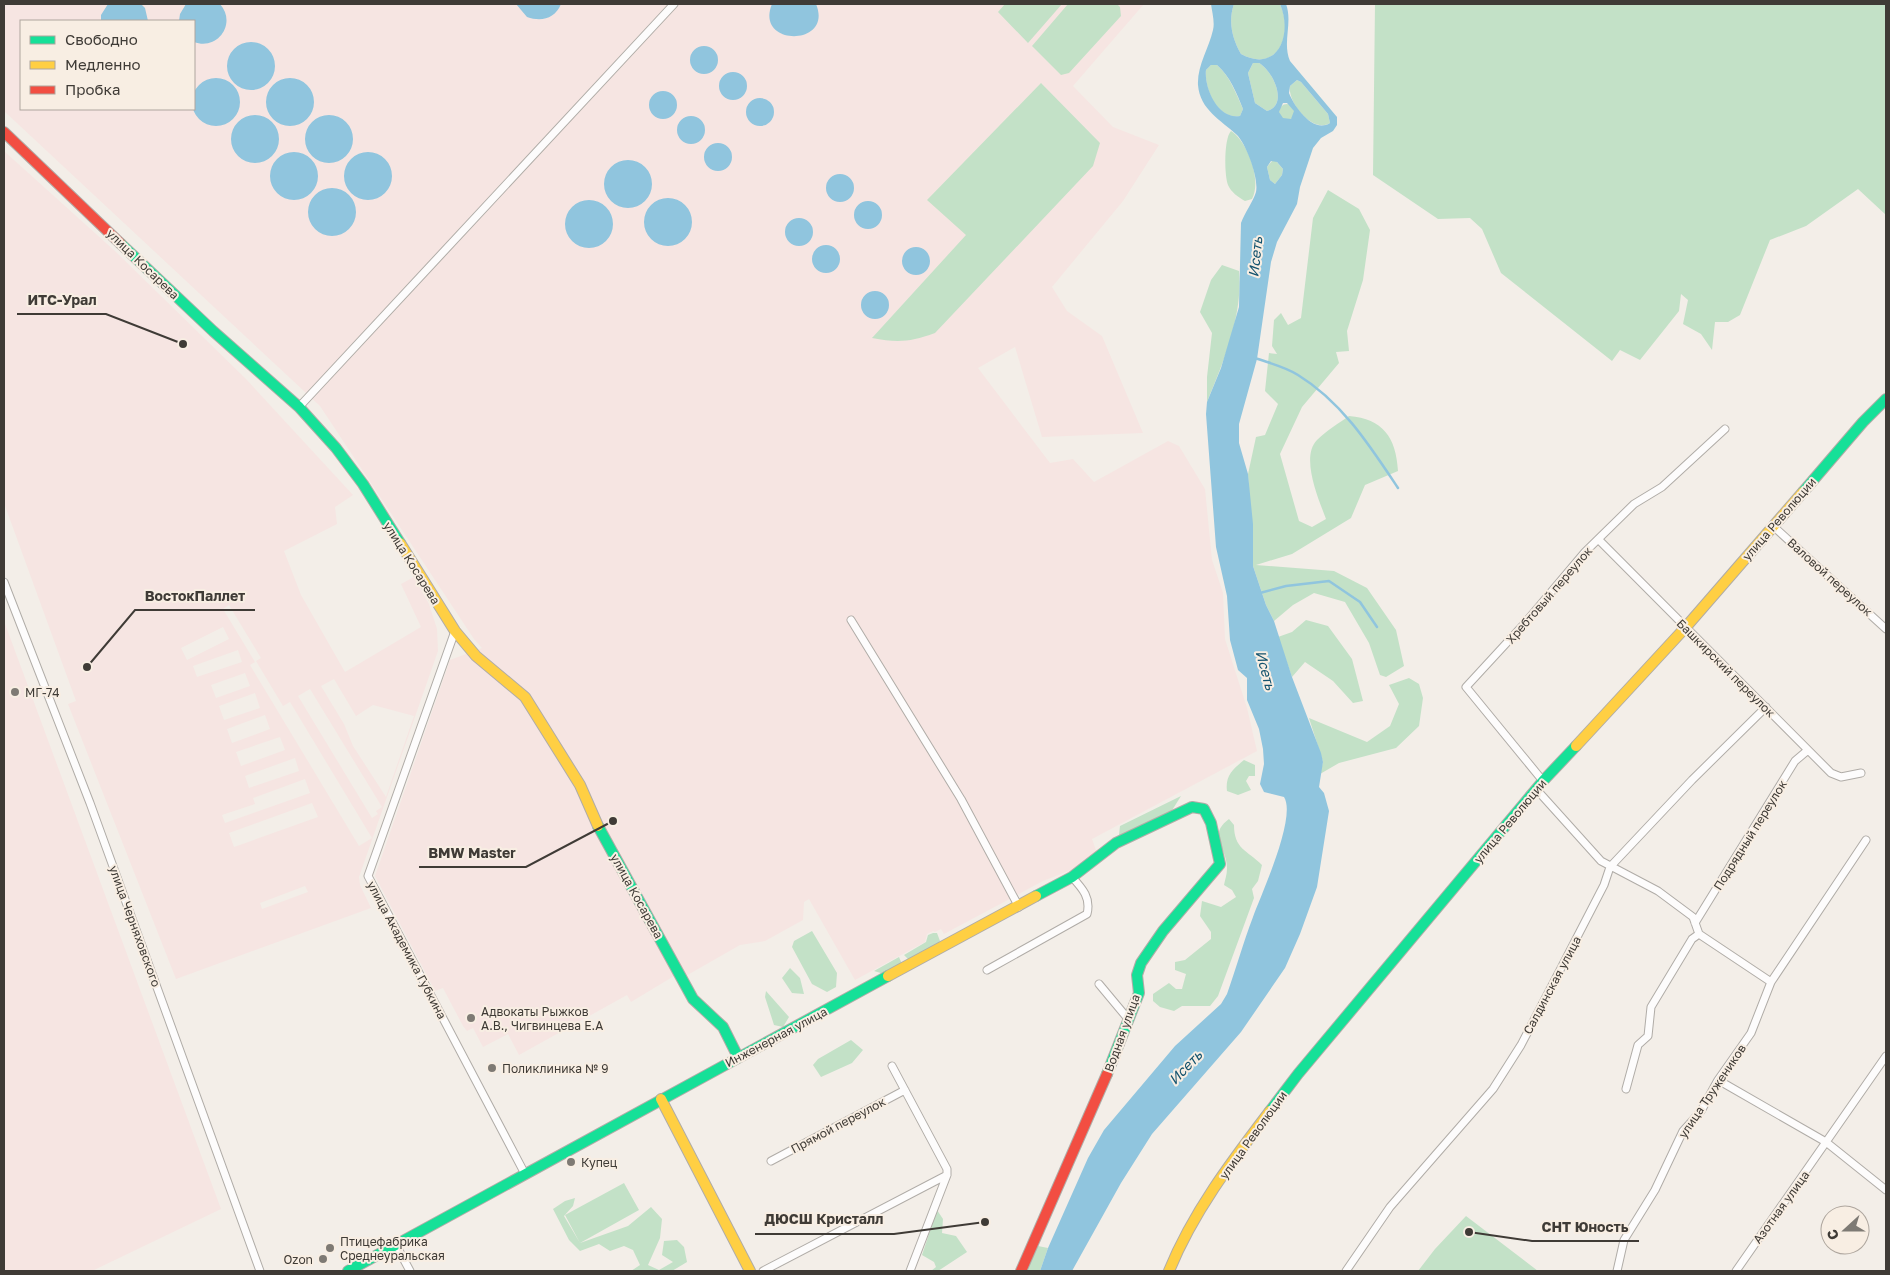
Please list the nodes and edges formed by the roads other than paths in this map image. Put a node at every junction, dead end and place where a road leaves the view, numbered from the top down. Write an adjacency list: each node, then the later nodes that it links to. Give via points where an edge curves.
1 (674, 4): 4 (street)
2 (4, 132): 4 (street, улица Косарева, via 213,331)
3 (1886, 399): 6 (street, улица Революции, via 1862,422)
4 (299, 407): 12 (street, улица Косарева, via 363,484)
5 (1725, 429): 7 (street, Хребтовый переулок, via 1662,487 1634,504)
6 (1773, 526): 10 (street, улица Революции); 11 (street, Валовой переулок)
7 (1599, 540): 10 (street, Башкирский переулок); 16 (street, Хребтовый переулок, via 1466,687)
8 (4, 582): 41 (street, улица Черняховского, via 90,803)
9 (850, 620): 21 (street, via 961,799)
10 (1685, 628): 13 (street, Башкирский переулок); 16 (street, улица Революции)
11 (1886, 629)
12 (455, 631): 29 (street, улица Косарева, via 476,656 525,697 580,785 592,815 693,999 723,1027); 37 (street, улица Академика Губкина, via 368,876)
13 (1766, 707): 14 (street, Башкирский переулок); 19 (street, Салдинская улица)
14 (1808, 750): 15 (street, Башкирский переулок, via 1831,773 1841,778); 22 (street, Подрядный переулок, via 1795,761)
15 (1861, 773)
16 (1540, 786): 19 (street, via 1601,861); 48 (street, улица Революции, via 1293,1082 1229,1165 1180,1244)
17 (1204, 809): 20 (street, Инженерная улица, via 1192,807 1116,843); 27 (street, Водная улица, via 1211,823 1220,864 1163,931 1141,963 1137,975 1139,993)
18 (1866, 840): 25 (street, улица Тружеников)
19 (1610, 867): 22 (street, via 1658,891 1693,917); 49 (street, Салдинская улица, via 1559,972 1493,1089 1390,1208)
20 (1072, 877): 21 (street, Инженерная улица); 24 (street, via 1084,890 1089,904 1087,914)
21 (1019, 907): 29 (street, Инженерная улица)
22 (1695, 923): 23 (street)
23 (1699, 934): 25 (street); 32 (street, via 1692,939 1651,1007 1648,1036 1638,1045)
24 (987, 970)
25 (1771, 982): 31 (street, улица Тружеников, via 1751,1033)
26 (1099, 984): 27 (street)
27 (1129, 1020): 47 (street, Водная улица)
28 (1886, 1056): 35 (street, Азотная улица)
29 (738, 1057): 34 (street, Инженерная улица)
30 (892, 1066): 33 (street)
31 (1718, 1080): 35 (street); 50 (street, улица Тружеников, via 1701,1111 1683,1131 1655,1190 1624,1240)
32 (1626, 1089)
33 (905, 1090): 36 (street, Прямой переулок); 38 (street)
34 (661, 1099): 37 (street, Инженерная улица); 44 (street)
35 (1826, 1142): 39 (street); 51 (street, Азотная улица)
36 (771, 1161)
37 (524, 1174): 40 (street, Инженерная улица)
38 (947, 1175): 45 (street); 46 (street)
39 (1886, 1190)
40 (396, 1245): 42 (street, Инженерная улица); 43 (street)
41 (260, 1271)
42 (348, 1271)
43 (410, 1271)
44 (750, 1271)
45 (763, 1271)
46 (910, 1271)
47 (1021, 1271)
48 (1169, 1271)
49 (1346, 1271)
50 (1617, 1271)
51 (1736, 1271)

